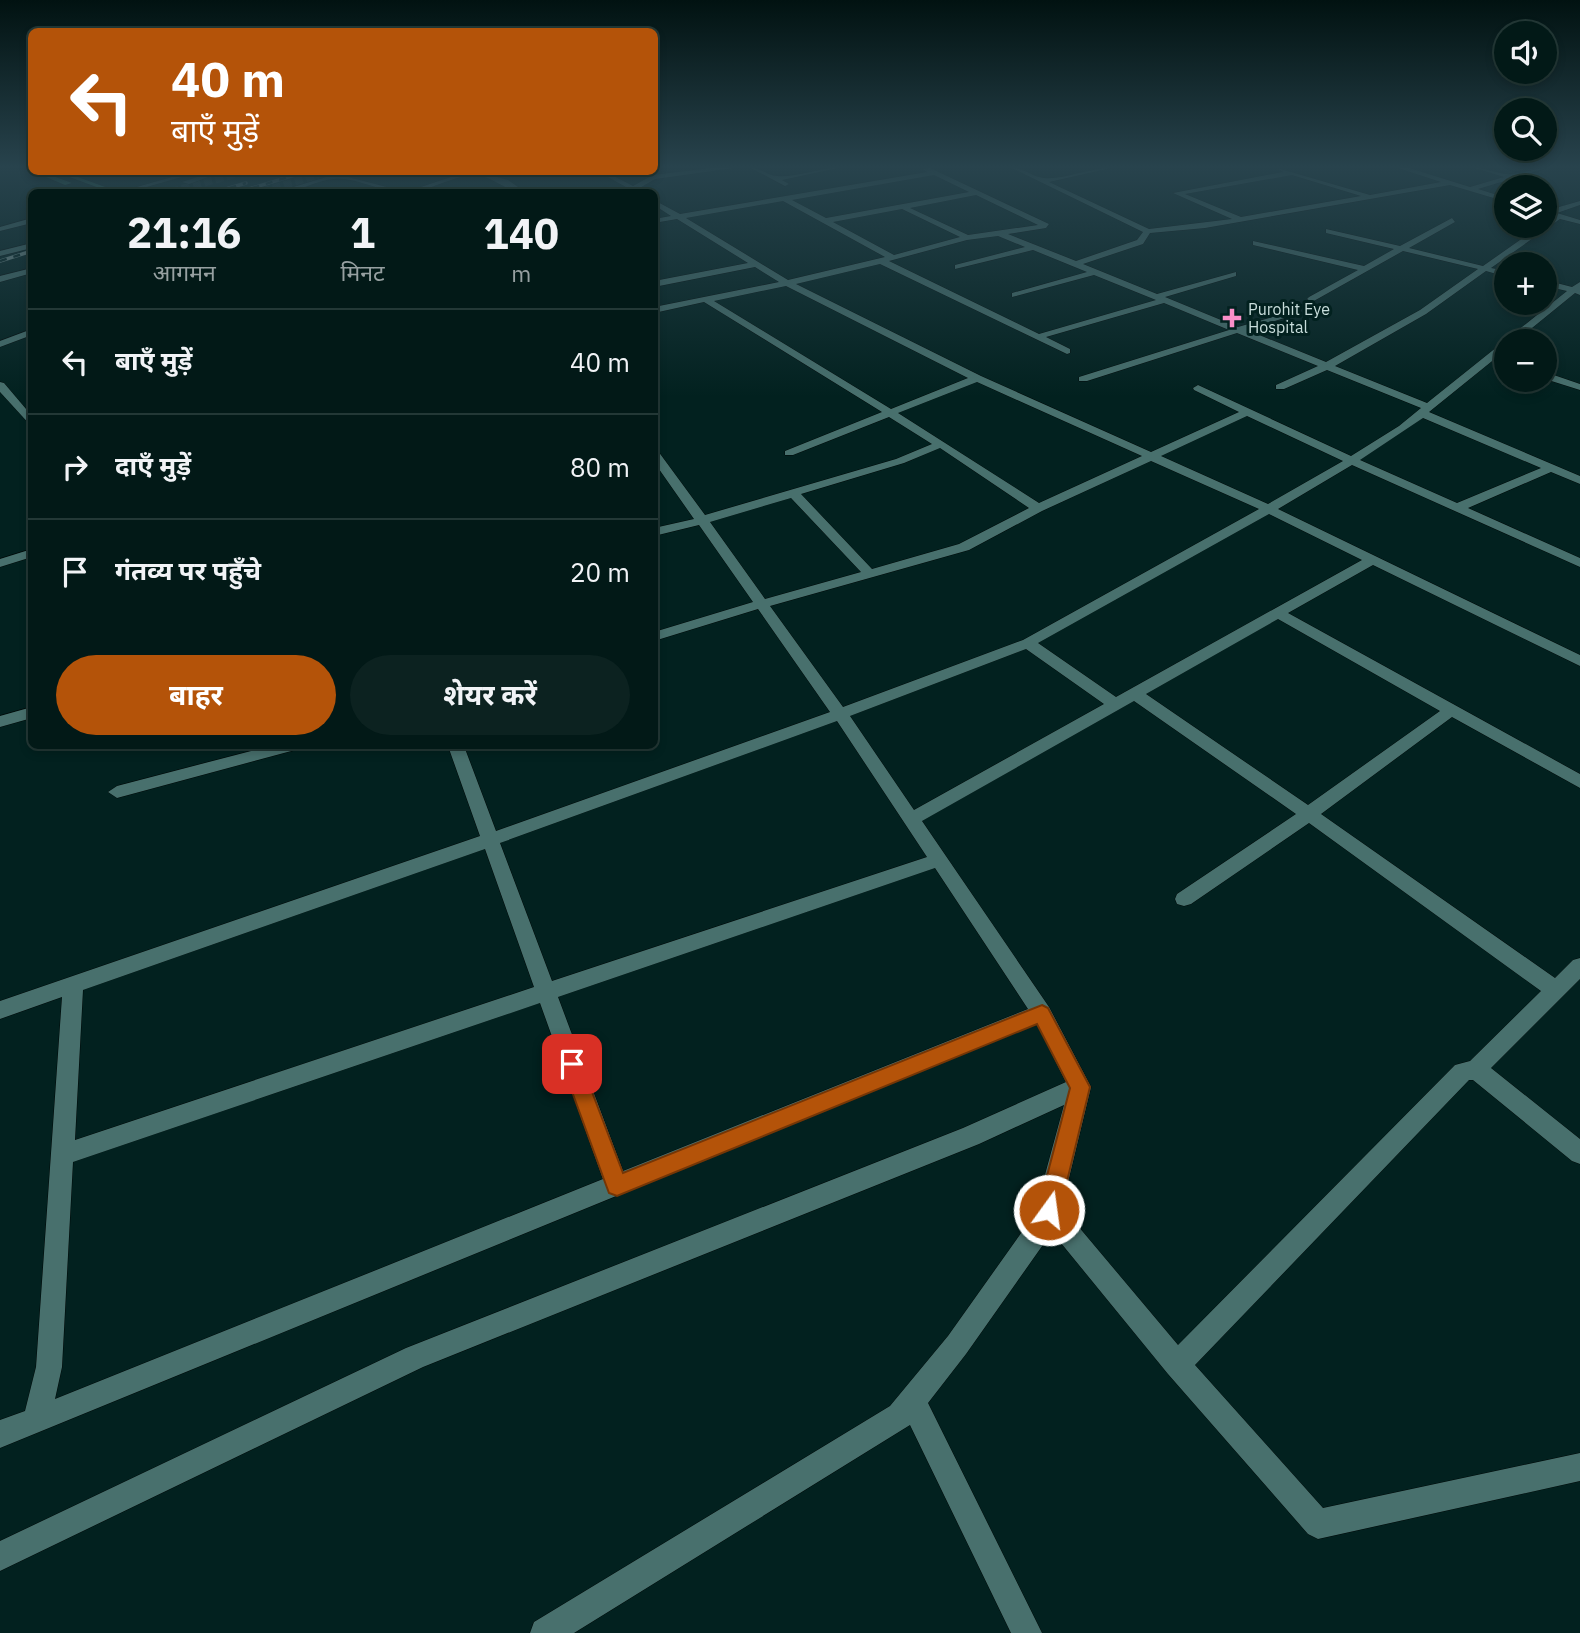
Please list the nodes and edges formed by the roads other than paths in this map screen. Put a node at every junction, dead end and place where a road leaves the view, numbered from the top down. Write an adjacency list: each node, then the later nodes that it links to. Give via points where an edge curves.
1 (725, 244): 16 (street)
2 (868, 244): 14 (street)
3 (942, 244): 14 (street)
4 (1027, 244): 11 (street)
5 (1134, 244): 17 (street)
6 (1261, 244): 20 (street)
7 (1385, 244): 12 (street)
8 (1408, 244): 12 (street)
9 (1518, 244): 19 (street)
10 (28, 247): 13 (street)
11 (1034, 247): 17 (street); 18 (street)
12 (1401, 248): 19 (street); 20 (street)
13 (0, 254)
14 (891, 257): 15 (street)
15 (879, 260): 26 (street); 39 (street)
16 (758, 264): 26 (street); 27 (street)
17 (1076, 264): 23 (street)
18 (958, 267)
19 (1484, 268): 22 (street); 45 (street, via 1423,312)
20 (1366, 269): 33 (street)
21 (28, 271): 25 (street)
22 (1494, 271)
23 (1095, 272): 30 (street); 31 (street)
24 (1233, 274): 31 (street)
25 (0, 279)
26 (787, 282): 32 (street); 46 (street)
27 (658, 283)
28 (1557, 285): 29 (street)
29 (1578, 289): 36 (street)
30 (1015, 295)
31 (1161, 298): 37 (street); 39 (street)
32 (705, 299): 34 (street); 55 (street)
33 (1312, 299)
34 (658, 309)
35 (1297, 311): 37 (street)
36 (1527, 329)
37 (1241, 331): 45 (street); 47 (street)
38 (28, 334): 40 (street)
39 (1037, 337): 41 (street)
40 (0, 344)
41 (1068, 351)
42 (1494, 354): 43 (street)
43 (1489, 358): 44 (street); 53 (street)
44 (1494, 359)
45 (1327, 366): 50 (street); 53 (street)
46 (976, 378): 55 (street); 59 (street)
47 (1083, 379)
48 (1557, 379): 51 (street)
49 (0, 385): 56 (street)
50 (1280, 387)
51 (1580, 387)
52 (1198, 388): 54 (street)
53 (1424, 410): 60 (street); 62 (street)
54 (1248, 412): 59 (street); 60 (street)
55 (890, 414): 57 (street); 58 (street)
56 (28, 419)
57 (941, 444): 64 (street); 65 (street)
58 (789, 453)
59 (1152, 457): 65 (street); 67 (street)
60 (1350, 461): 66 (street); 67 (street)
61 (658, 462): 68 (street)
62 (1550, 468): 63 (street); 66 (street)
63 (1580, 480)
64 (793, 493): 68 (street); 74 (street)
65 (1038, 508): 74 (street, via 964,547)
66 (1457, 508): 73 (street)
67 (1269, 509): 71 (street); 78 (street)
68 (701, 521): 69 (street); 75 (street)
69 (658, 531)
70 (28, 554): 72 (street)
71 (1373, 559): 76 (street); 79 (street)
72 (0, 563)
73 (1580, 563)
74 (871, 575): 75 (street)
75 (761, 604): 77 (street); 84 (street)
76 (1278, 613): 80 (street); 82 (street)
77 (658, 636)
78 (1028, 643): 81 (street); 84 (street)
79 (1580, 661)
80 (1135, 694): 81 (street); 90 (street)
81 (1116, 705): 91 (street)
82 (1452, 710): 88 (street); 90 (street)
83 (28, 713): 85 (street)
84 (840, 714): 91 (street); 92 (street)
85 (0, 722)
86 (278, 749): 89 (street)
87 (457, 749): 92 (street)
88 (1580, 782)
89 (117, 792)
90 (1308, 814): 94 (street); 97 (street)
91 (912, 819): 93 (street)
92 (489, 840): 96 (street); 98 (street)
93 (939, 860): 98 (street); 100 (street)
94 (1184, 900)
95 (1580, 966): 97 (street)
96 (73, 984): 99 (street); 104 (street)
97 (1556, 990): 101 (street)
98 (545, 991): 104 (street); 105 (street)
99 (0, 1010)
100 (1042, 1013): 102 (street); 105 (street)
101 (1476, 1069): 103 (street); 107 (street, via 1463,1072)
102 (1080, 1087): 106 (street); 112 (street, via 958,1141 415,1357)
103 (1580, 1153)
104 (62, 1155): 109 (street, via 48,1367)
105 (617, 1185): 109 (street)
106 (1049, 1210): 107 (street); 108 (street, via 957,1345)
107 (1177, 1364): 111 (street, via 1318,1524)
108 (912, 1400): 113 (street, via 900,1416); 114 (street)
109 (36, 1420): 110 (street)
110 (0, 1434)
111 (1580, 1467)
112 (0, 1556)
113 (545, 1633)
114 (1027, 1633)

